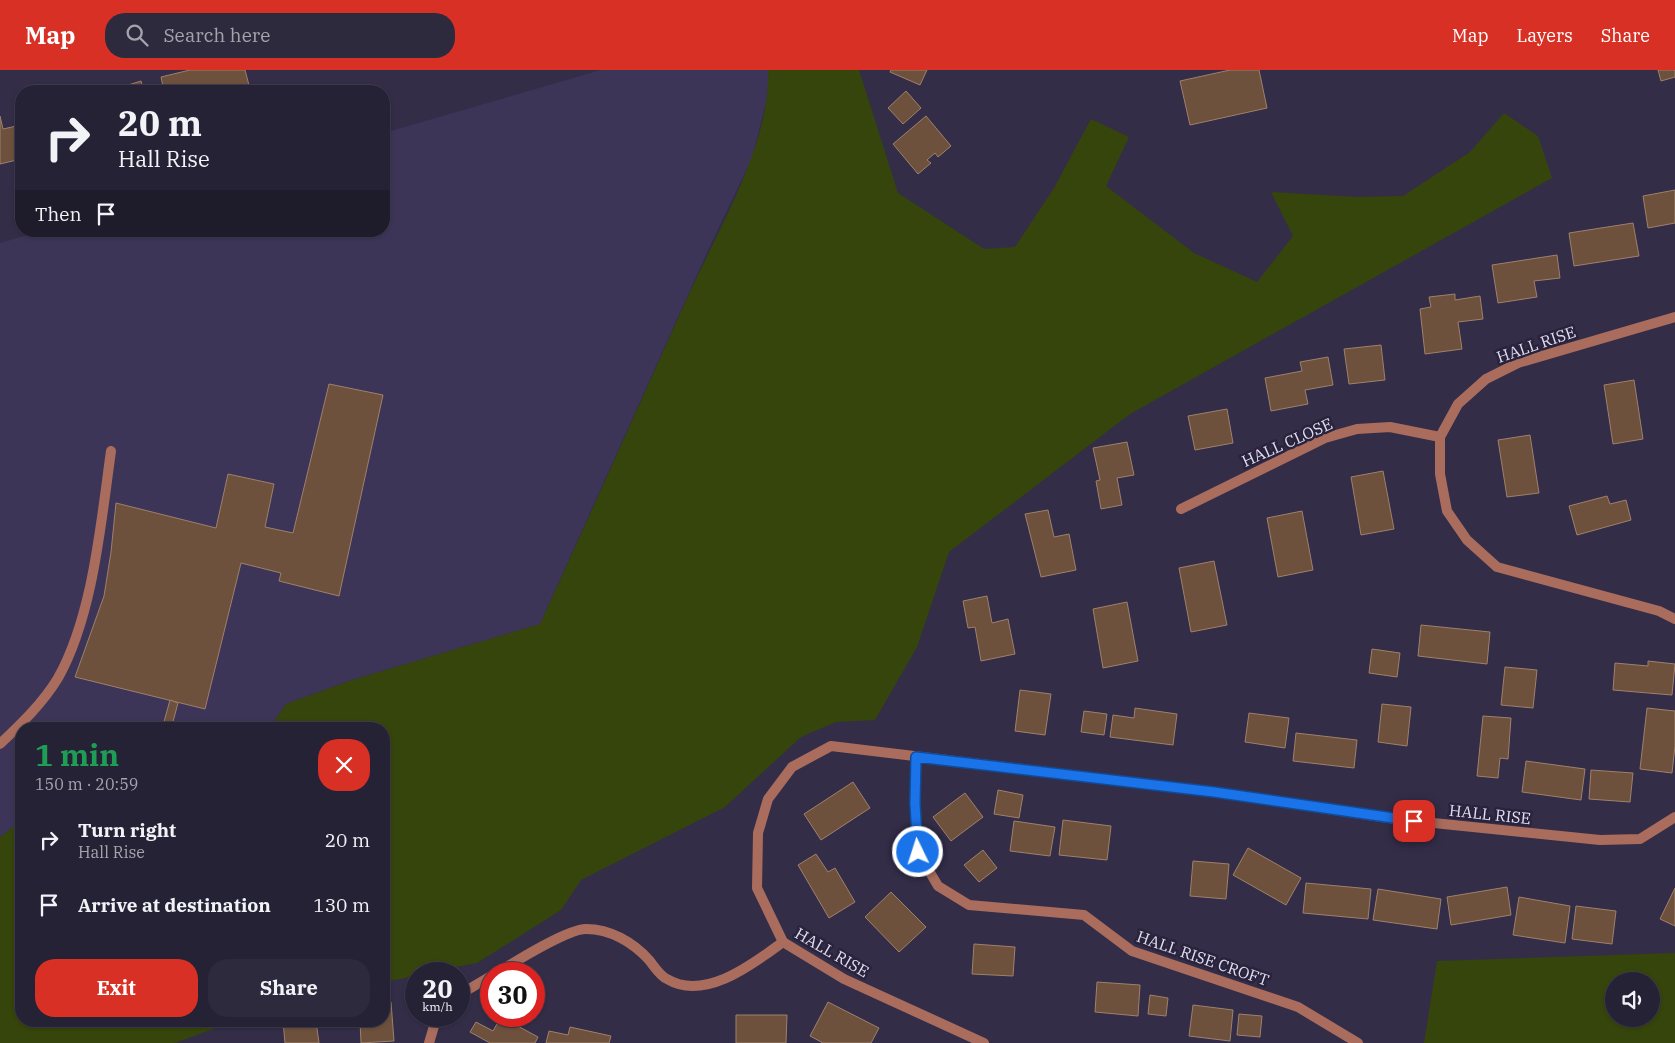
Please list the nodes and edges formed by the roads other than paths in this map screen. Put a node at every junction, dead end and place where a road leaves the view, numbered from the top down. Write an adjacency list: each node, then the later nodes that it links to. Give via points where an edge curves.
1 (1675, 317): 2 (street, HALL RISE, via 1518,364 1486,378 1458,404)
2 (1440, 437): 4 (street, HALL CLOSE, via 1390,427 1357,429 1325,438); 5 (street, HALL RISE, via 1440,474 1447,511 1467,540 1497,567 1659,611)
3 (111, 452): 6 (street, via 94,569 70,653 46,696)
4 (1181, 509)
5 (1675, 619)
6 (24, 722)
7 (15, 730): 8 (street)
8 (0, 744)
9 (916, 757): 10 (street, HALL RISE, via 1214,792 1395,819 1600,840 1640,838); 11 (street, HALL RISE, via 831,746 792,767 774,791 758,833 757,888); 16 (street, HALL RISE CROFT, via 918,852 938,886 969,905 1084,915 1132,952 1298,1007)
10 (1675, 818)
11 (783, 942): 12 (street, via 738,974 716,982 689,985 666,979 621,937 601,930 584,928); 15 (street, HALL RISE, via 844,979)
12 (517, 962)
13 (433, 1027): 14 (street)
14 (428, 1043)
15 (984, 1043)
16 (1358, 1043)

